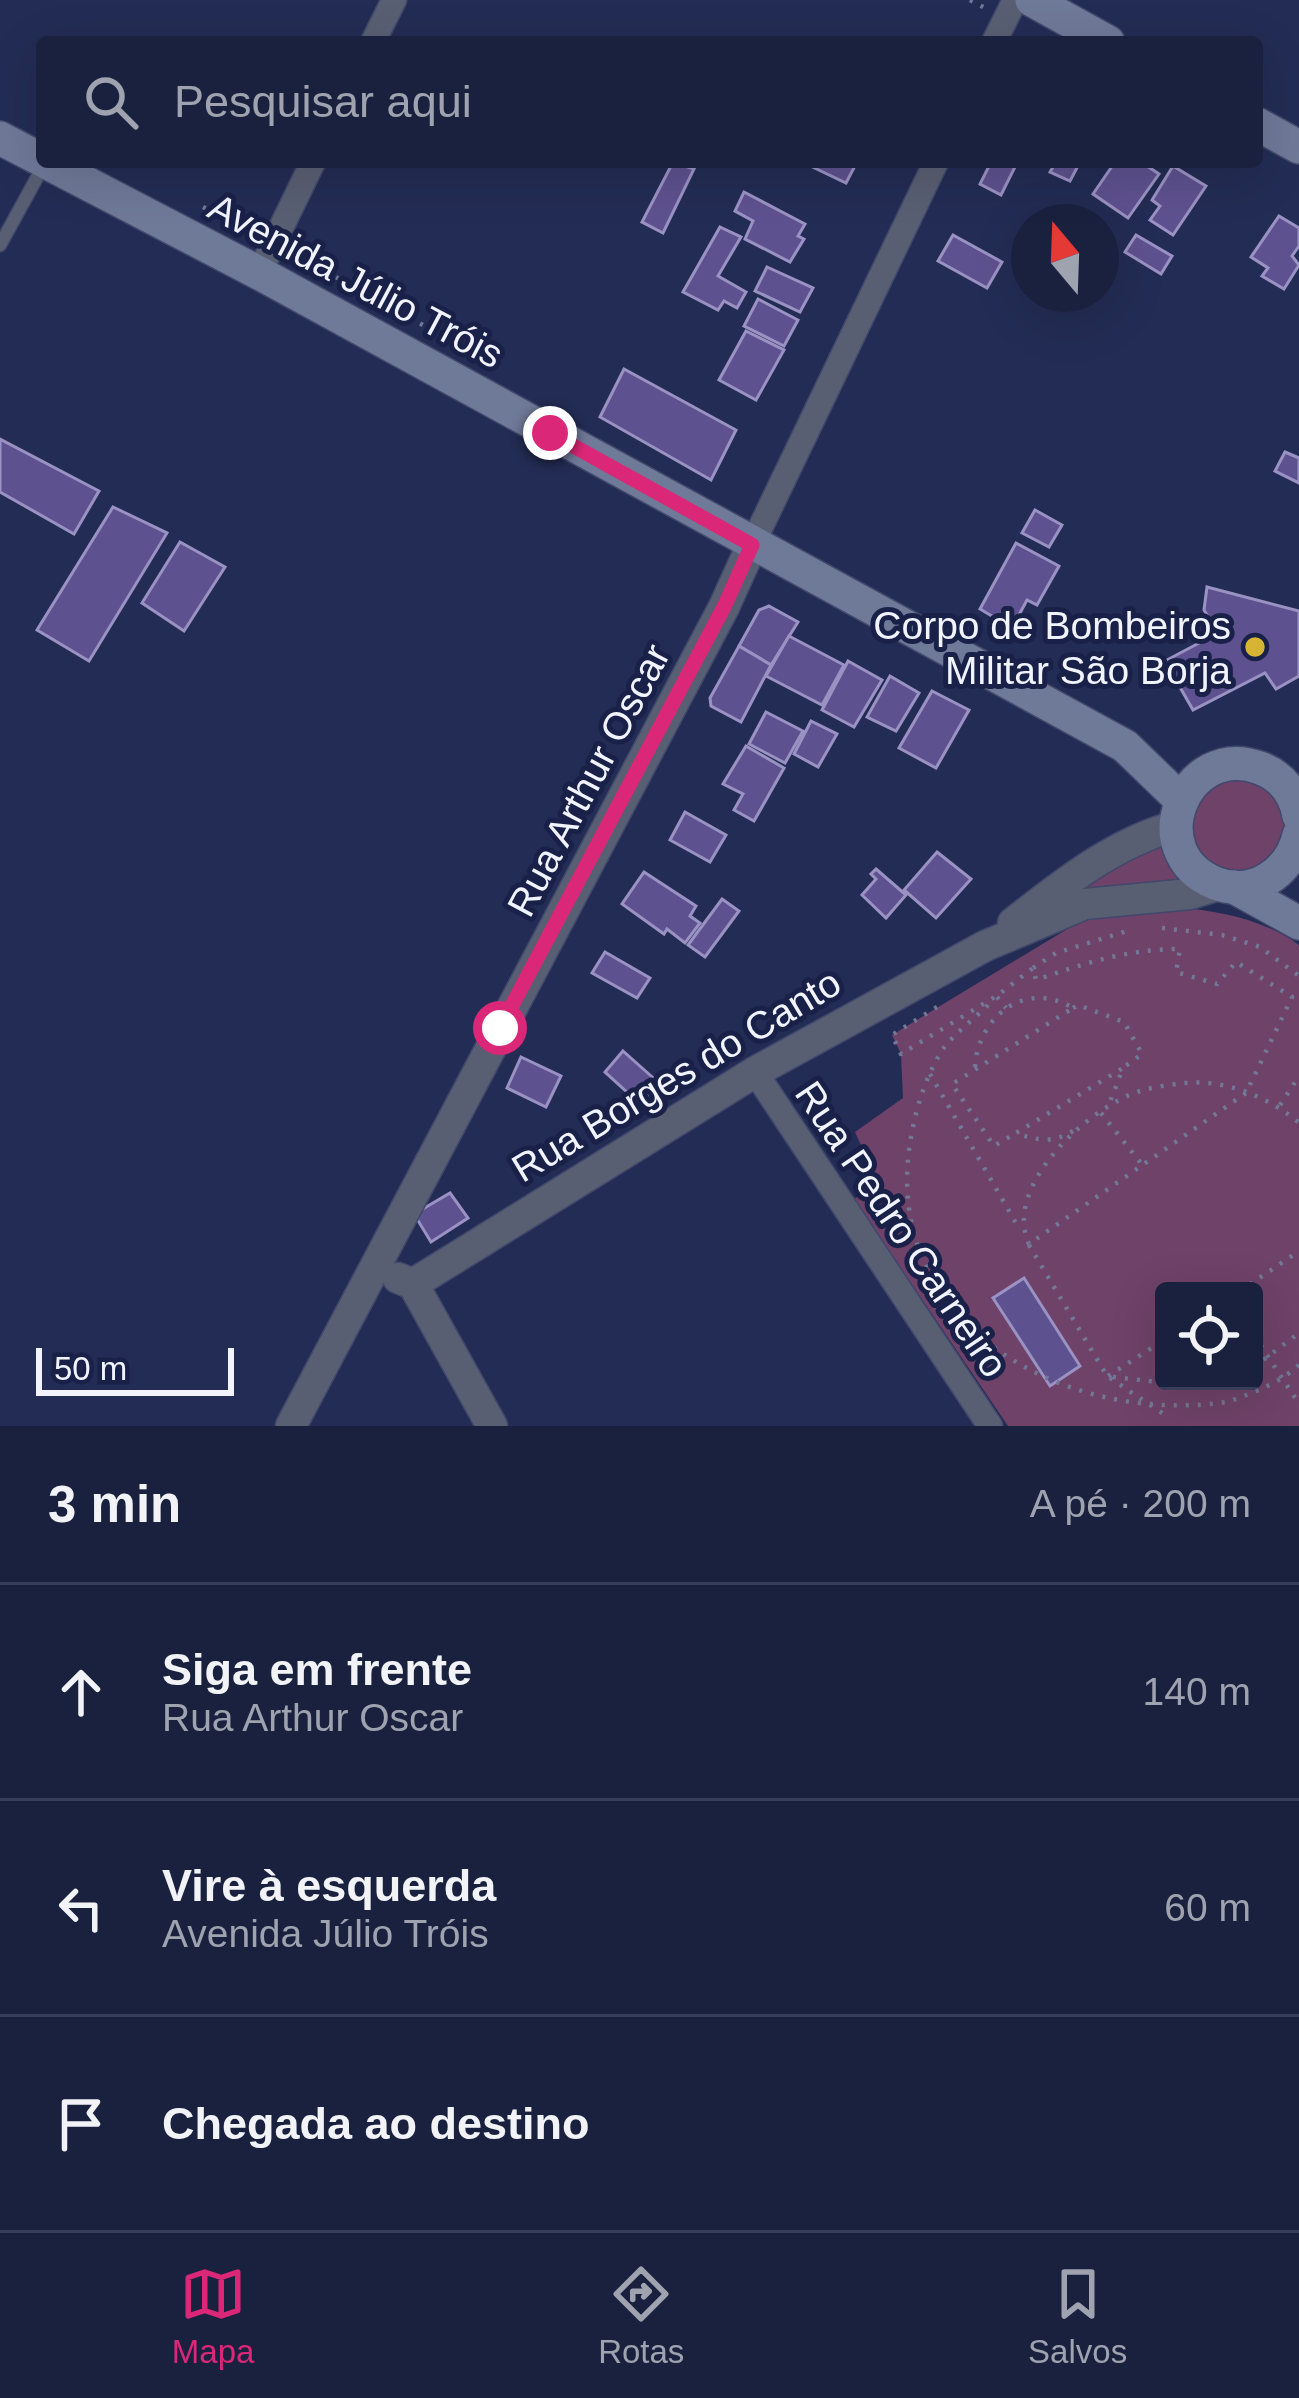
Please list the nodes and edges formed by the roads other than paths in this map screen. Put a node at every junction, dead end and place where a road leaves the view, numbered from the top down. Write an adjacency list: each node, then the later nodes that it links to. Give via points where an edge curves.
1 (394, 0): 4 (street)
2 (1015, 0): 5 (street)
3 (1032, 0): 6 (main road)
4 (376, 36)
5 (997, 36)
6 (1097, 36)
7 (1263, 127): 9 (main road)
8 (2, 145): 10 (main road, Avenida Júlio Tróis)
9 (1299, 147)
10 (36, 158)
11 (40, 168): 15 (lane)
12 (57, 168): 16 (main road, Avenida Júlio Tróis)
13 (310, 168): 16 (street)
14 (932, 168): 17 (street, Rua Arthur Oscar)
15 (0, 245)
16 (259, 273): 17 (main road, Avenida Júlio Tróis)
17 (752, 545): 20 (main road, Avenida Júlio Tróis, via 1125,746); 27 (street, Rua Arthur Oscar)
18 (1299, 755): 19 (main road)
19 (1250, 765): 20 (main road, via 1217,767 1190,786); 21 (main road, via 1285,785)
20 (1178, 813): 23 (main road, Avenida Júlio Tróis, via 1184,856); 25 (street, Rua Borges do Canto)
21 (1299, 816)
22 (1299, 835): 23 (main road, via 1282,869 1252,886)
23 (1227, 886): 24 (main road, Avenida Júlio Tróis); 25 (street, Rua Borges do Canto, via 1085,904)
24 (1299, 923)
25 (985, 946): 26 (street, Rua Borges do Canto)
26 (754, 1072): 28 (street, Rua Borges do Canto); 31 (street, Rua Pedro Carneiro)
27 (375, 1269): 28 (street); 29 (street, Rua Arthur Oscar)
28 (413, 1284): 30 (street)
29 (291, 1426)
30 (492, 1426)
31 (989, 1426)

